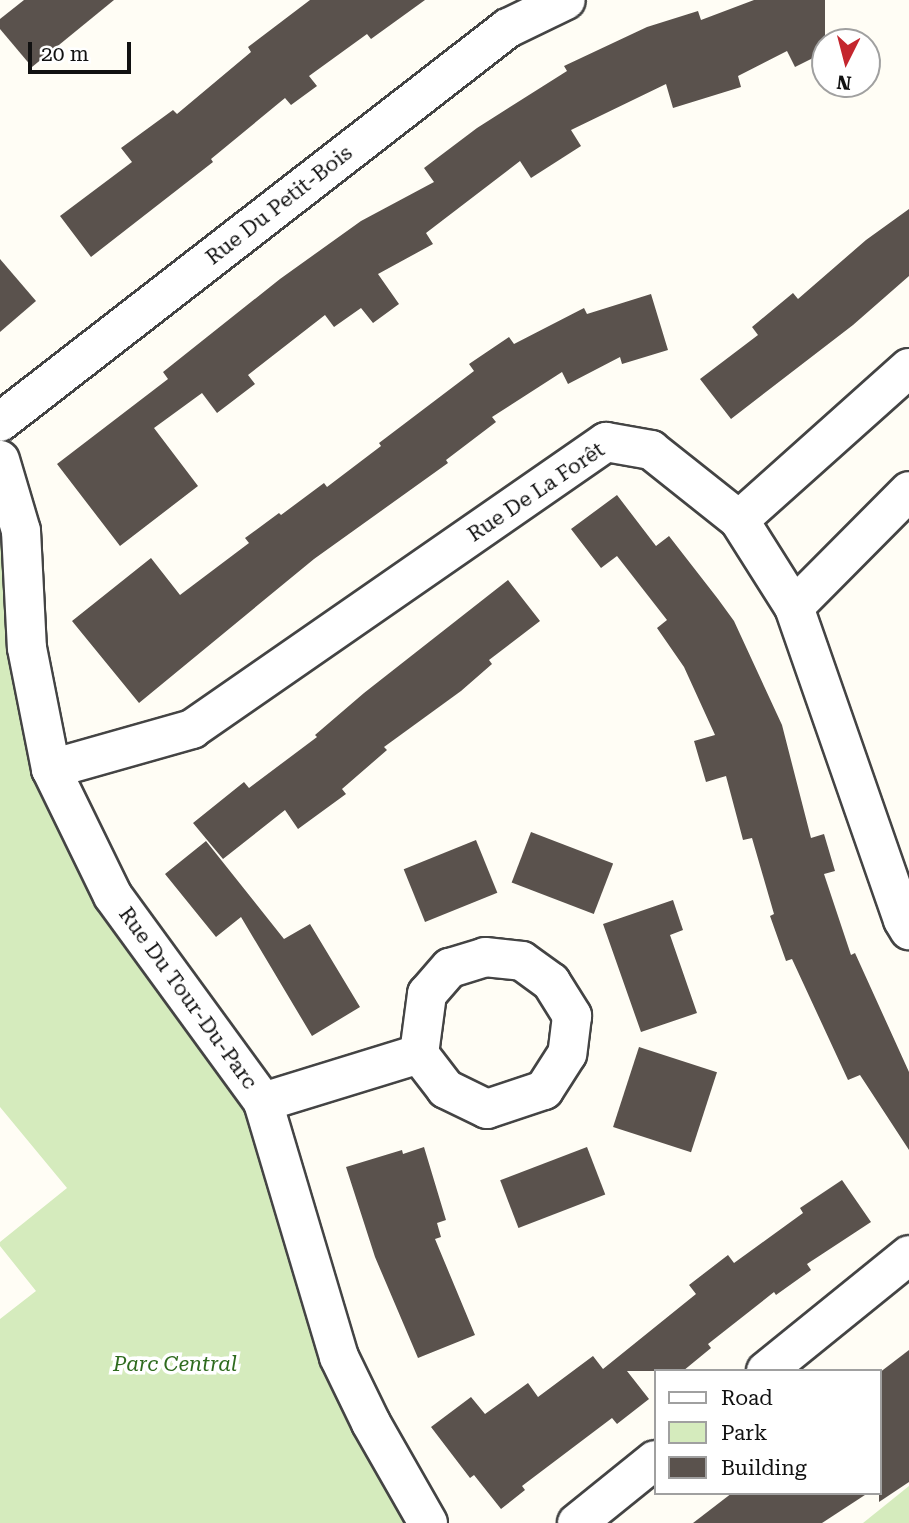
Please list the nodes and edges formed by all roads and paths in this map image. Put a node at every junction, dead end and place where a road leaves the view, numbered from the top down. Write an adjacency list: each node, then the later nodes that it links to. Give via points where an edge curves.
1 (566, 0): 3 (street, Rue Du Petit-Bois, via 508,28)
2 (909, 368): 6 (street)
3 (0, 422)
4 (0, 460): 8 (street, Rue Du Tour-Du-Parc, via 21,531 27,648)
5 (909, 491): 7 (street)
6 (739, 520): 7 (street, Rue De La Forêt); 8 (street, Rue De La Forêt, via 651,450 606,442 192,729)
7 (794, 607): 9 (street, Rue De La Forêt)
8 (51, 769): 11 (street, Rue Du Tour-Du-Parc, via 113,896)
9 (909, 930)
10 (419, 1054): 11 (street, Rue Du Tour-Du-Parc)
11 (264, 1102): 15 (street, Rue Du Tour-Du-Parc, via 339,1357)
12 (909, 1255): 13 (street)
13 (768, 1369)
14 (654, 1461): 16 (street)
15 (428, 1523)
16 (577, 1523)

